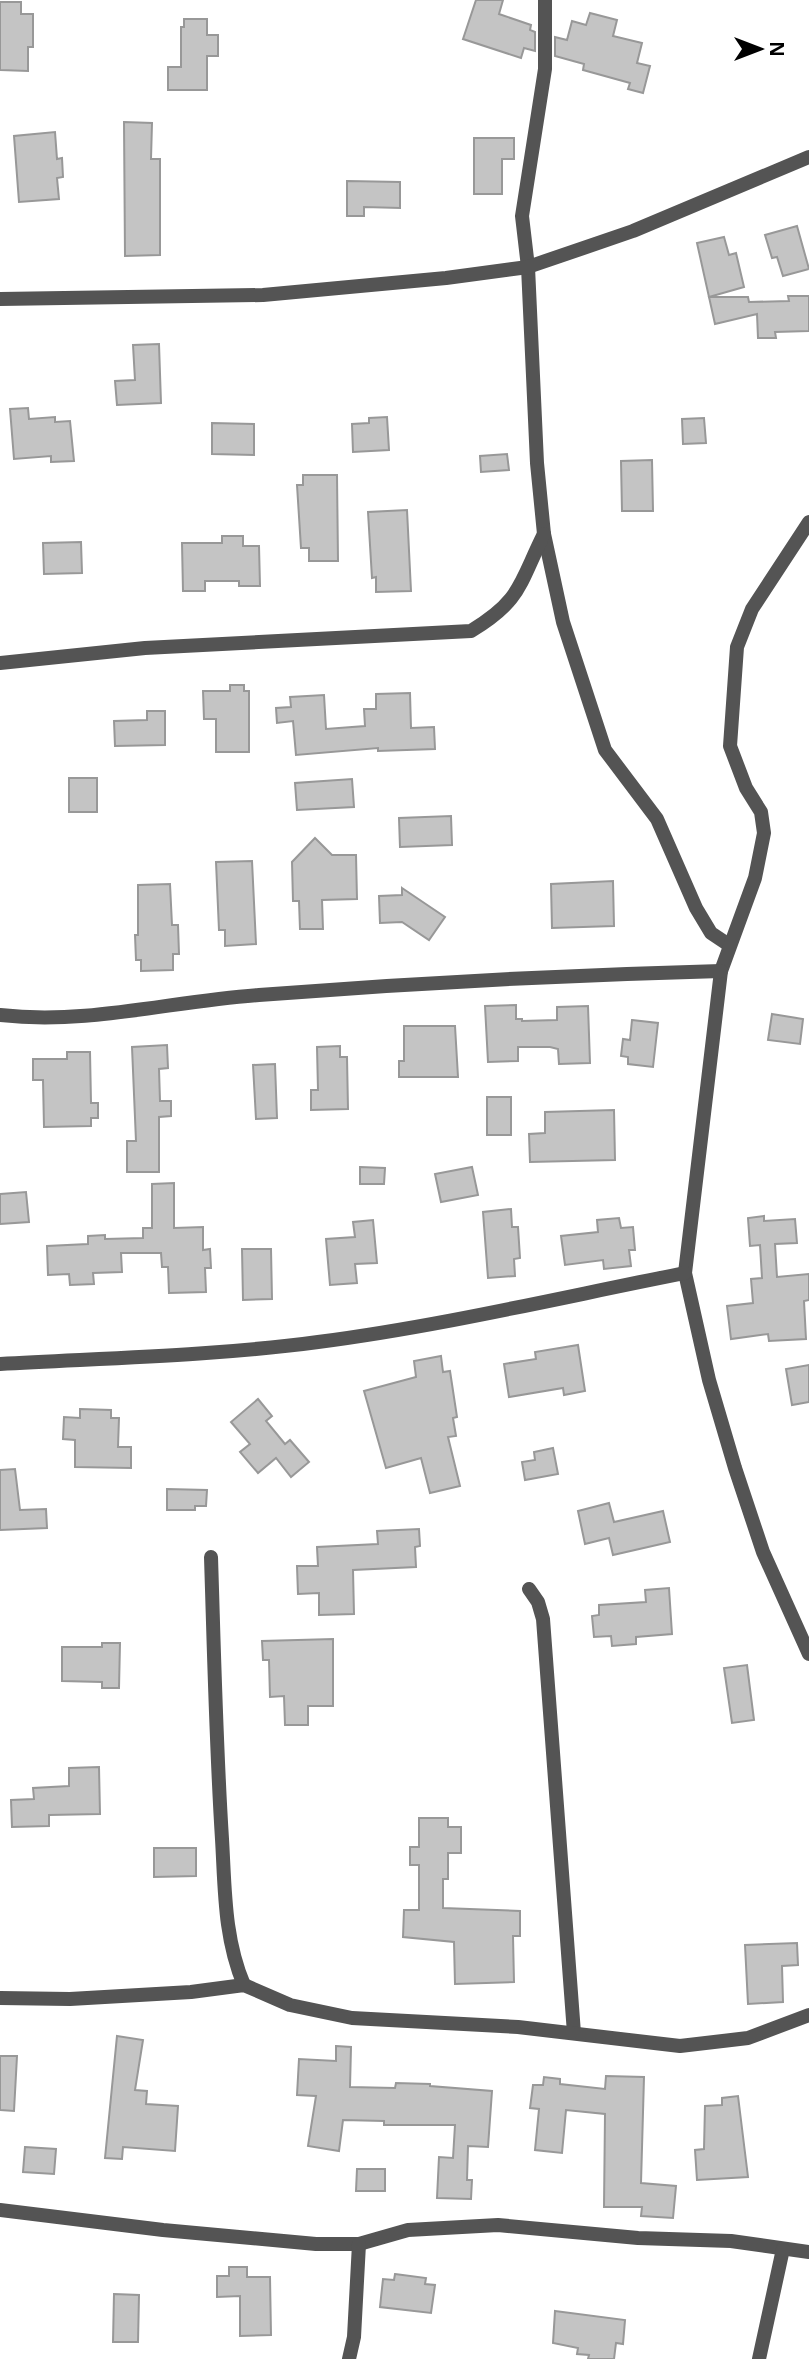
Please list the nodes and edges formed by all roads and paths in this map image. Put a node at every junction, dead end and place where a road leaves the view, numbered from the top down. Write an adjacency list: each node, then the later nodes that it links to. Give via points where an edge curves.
1 (545, 0): 3 (street, via 545,69 522,216)
2 (809, 157): 3 (street, via 633,231)
3 (528, 267): 4 (street, via 263,295); 6 (street)
4 (0, 299)
5 (809, 522): 8 (street, via 752,609 737,647 730,746 761,812 764,833 755,878)
6 (544, 534): 7 (street, via 518,593 496,616 471,631 145,648); 8 (street, via 563,622 605,750 657,819 711,933)
7 (0, 663)
8 (729, 945): 9 (street)
9 (721, 971): 10 (street, via 256,995 81,1019); 11 (street)
10 (0, 1015)
11 (685, 1273): 12 (street, via 317,1342); 15 (street, via 735,1468 763,1552)
12 (0, 1364)
13 (211, 1557): 16 (street, via 228,1930 232,1956)
14 (529, 1589): 19 (street, via 543,1619)
15 (809, 1654)
16 (244, 1984): 17 (street, via 70,1999); 19 (street, via 290,2006 352,2018)
17 (0, 1998)
18 (809, 2015): 19 (street, via 748,2038 680,2046)
19 (574, 2033)
20 (0, 2210): 21 (street, via 163,2230)
21 (359, 2245): 22 (street, via 408,2230 498,2225 731,2241); 24 (street)
22 (783, 2249): 23 (street); 25 (street)
23 (809, 2252)
24 (349, 2359)
25 (759, 2359)

